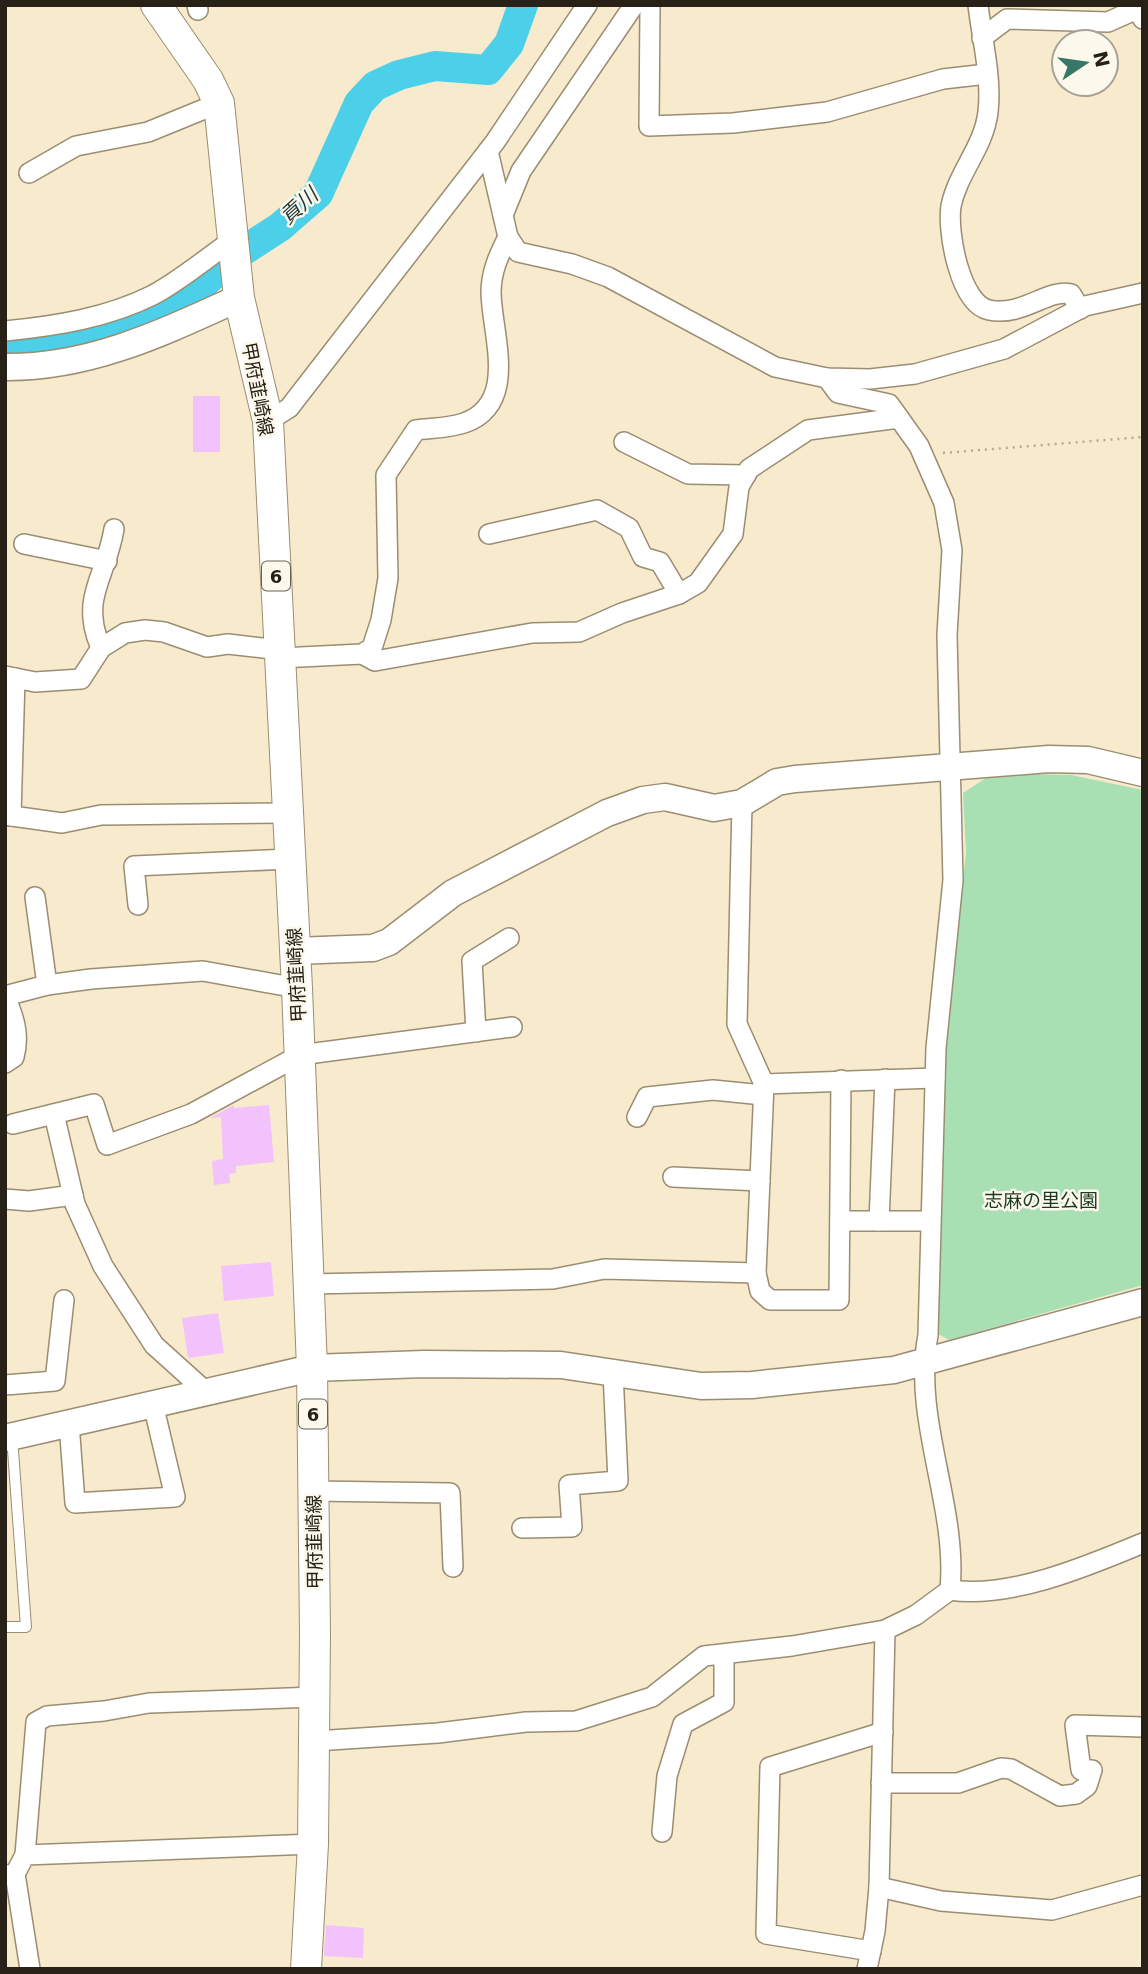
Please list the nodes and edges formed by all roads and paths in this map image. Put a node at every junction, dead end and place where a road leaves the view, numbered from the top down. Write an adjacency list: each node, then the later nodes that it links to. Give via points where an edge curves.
1 (156, 5): 9 (main road, 甲府韮崎線 / 6)
2 (587, 5): 10 (street)
3 (634, 5): 12 (street, via 521,171)
4 (650, 5): 8 (street, via 649,126 827,112 943,79)
5 (978, 5): 7 (street)
6 (1143, 19): 7 (street, via 1137,9 1108,22 1007,19)
7 (982, 38): 8 (street)
8 (987, 74): 17 (street, via 985,136 951,205 964,288 976,305 989,310 1028,308 1062,292 1071,295)
9 (219, 103): 11 (street, via 148,132 75,146); 14 (main road, 甲府韮崎線 / 6)
10 (488, 151): 12 (street); 22 (street, via 289,408)
11 (29, 173)
12 (503, 215): 13 (street)
13 (508, 237): 20 (street, via 518,252 608,276 775,367); 34 (street, via 494,264 491,291 499,371 496,394 484,412 464,424 416,430 386,475 388,578 372,648)
14 (234, 240): 16 (main road, 甲府韮崎線 / 6); 18 (street, via 154,294 117,310 86,320)
15 (1143, 293): 17 (street)
16 (239, 298): 19 (street, via 112,352 66,362); 22 (main road, 甲府韮崎線 / 6)
17 (1080, 309): 20 (street, via 1004,349 915,374)
18 (5, 331)
19 (5, 367)
20 (827, 378): 21 (street, via 838,393 889,404)
21 (899, 418): 25 (street); 26 (street, via 808,430)
22 (268, 421): 33 (main road, 甲府韮崎線 / 6)
23 (1143, 437): 25 (path)
24 (624, 442): 26 (street, via 688,474)
25 (922, 455): 36 (street, via 946,511 951,539)
26 (746, 475): 31 (street, via 739,487 733,534 698,583)
27 (114, 529): 30 (street)
28 (489, 534): 31 (street, via 597,510 629,528 643,557 660,562)
29 (24, 544): 30 (street)
30 (107, 561): 32 (street, via 90,610)
31 (680, 594): 34 (street, via 579,632 532,632 375,661)
32 (101, 648): 33 (street, via 125,633 145,630 207,646 228,644); 35 (street, via 81,679 35,682)
33 (280, 654): 34 (street); 39 (main road, 甲府韮崎線 / 6)
34 (362, 654)
35 (10, 677): 40 (street)
36 (948, 765): 37 (street, via 1088,760); 38 (street, via 777,782); 53 (street, via 953,880)
37 (1143, 773)
38 (742, 803): 45 (street, via 714,808 665,797 643,800 607,813 453,893 389,942 373,948); 56 (street, via 737,1024)
39 (288, 813): 40 (street, via 101,815 62,823); 41 (main road, 甲府韮崎線 / 6)
40 (8, 815)
41 (290, 859): 43 (street, via 134,866); 45 (main road, 甲府韮崎線 / 6)
42 (35, 897): 46 (street)
43 (138, 905)
44 (509, 938): 50 (street, via 472,961)
45 (295, 951): 47 (main road, 甲府韮崎線 / 6)
46 (47, 985): 47 (street, via 203,971); 48 (street)
47 (297, 988): 51 (main road, 甲府韮崎線 / 6)
48 (5, 996): 52 (street, via 16,1022 17,1046 14,1057)
49 (512, 1027): 50 (street)
50 (476, 1032): 51 (street)
51 (300, 1055): 57 (street, via 191,1114 107,1145 94,1104); 68 (main road, 甲府韮崎線 / 6)
52 (5, 1063)
53 (935, 1078): 54 (street); 66 (street)
54 (885, 1079): 55 (street); 65 (street)
55 (841, 1080): 56 (street); 64 (street)
56 (764, 1089): 58 (street, via 647,1097); 61 (street)
57 (54, 1114): 59 (street); 62 (street)
58 (637, 1117)
59 (13, 1124)
60 (673, 1177): 61 (street)
61 (760, 1181): 67 (street)
62 (73, 1195): 63 (street); 75 (street, via 103,1266 133,1317 154,1345)
63 (5, 1199)
64 (840, 1221): 65 (street); 67 (street, via 839,1300 770,1300 760,1291)
65 (879, 1221): 66 (street)
66 (930, 1221): 71 (street, via 928,1335)
67 (756, 1273): 68 (street, via 604,1269 553,1279)
68 (309, 1284): 72 (main road, 甲府韮崎線 / 6)
69 (64, 1300): 74 (street, via 55,1381)
70 (1143, 1302): 71 (street)
71 (923, 1362): 73 (street, via 894,1370 752,1385 701,1385); 84 (street, via 953,1561)
72 (312, 1368): 73 (street, via 561,1365); 75 (street); 80 (main road, 甲府韮崎線 / 6)
73 (612, 1372): 81 (street, via 618,1481 569,1485 572,1527)
74 (5, 1385)
75 (205, 1391): 76 (street)
76 (153, 1404): 77 (street); 77 (street, via 176,1497 75,1503)
77 (69, 1423): 78 (street)
78 (9, 1437): 79 (lane)
79 (10, 1469): 85 (lane, via 26,1627)
80 (314, 1490): 83 (street, via 450,1493); 88 (main road, 甲府韮崎線 / 6)
81 (522, 1528)
82 (1143, 1543): 84 (street, via 1040,1580 978,1592)
83 (453, 1567)
84 (950, 1590): 86 (street)
85 (5, 1627)
86 (885, 1630): 87 (street); 90 (street)
87 (724, 1654): 91 (street, via 704,1656 652,1697 576,1721); 93 (street, via 724,1702 683,1724 667,1776)
88 (315, 1697): 91 (main road, 甲府韮崎線 / 6); 95 (street, via 149,1703 47,1716 36,1722)
89 (1143, 1727): 92 (street, via 1075,1725 1081,1770 1092,1770 1087,1786 1076,1794 1060,1796 1001,1768 958,1783)
90 (883, 1732): 92 (street); 99 (street, via 770,1767 766,1934)
91 (314, 1741): 94 (main road, 甲府韮崎線 / 6)
92 (881, 1783): 98 (street)
93 (662, 1832)
94 (313, 1844): 95 (street); 101 (main road, 甲府韮崎線 / 6)
95 (24, 1855): 96 (street)
96 (10, 1875): 100 (street)
97 (1143, 1885): 98 (street, via 1052,1910 941,1901)
98 (879, 1887): 99 (street)
99 (869, 1960)
100 (30, 1969)
101 (306, 1969)

